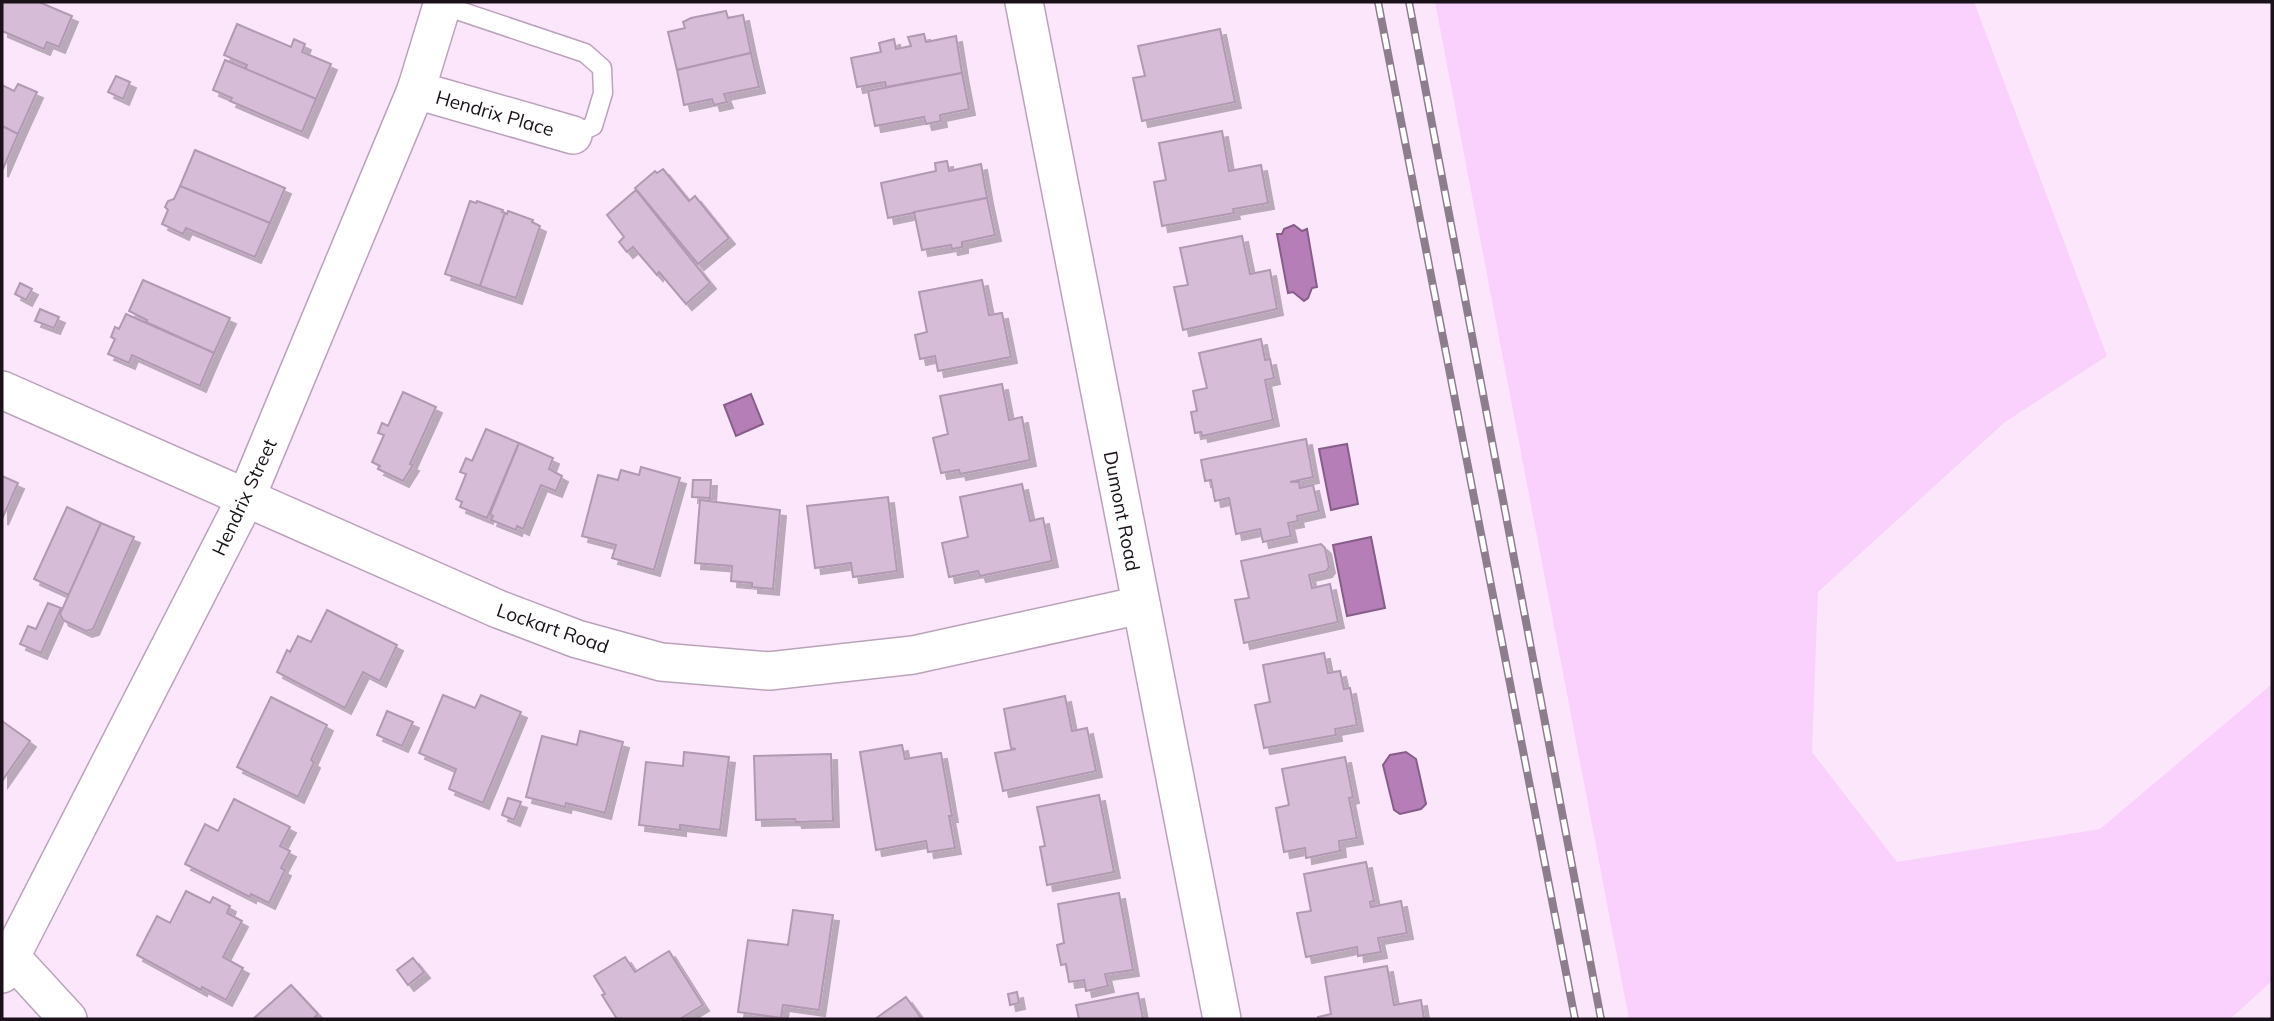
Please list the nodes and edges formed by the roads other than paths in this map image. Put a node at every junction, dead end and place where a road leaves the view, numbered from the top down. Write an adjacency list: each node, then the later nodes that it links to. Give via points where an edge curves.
1 (1024, 2): 7 (street, Dumont Road)
2 (443, 4): 3 (street, Hendrix Street); 4 (lane, via 585,53 602,68 603,93 593,126)
3 (416, 90): 4 (street, Hendrix Place); 6 (street, Hendrix Street)
4 (573, 135)
5 (2, 390): 6 (street, Lockart Road)
6 (246, 498): 7 (street, Lockart Road, via 498,609 577,639 661,662 769,671 913,655); 8 (street, Hendrix Street)
7 (1140, 605): 10 (street, Dumont Road)
8 (5, 961): 9 (street)
9 (68, 1019)
10 (1222, 1019)

